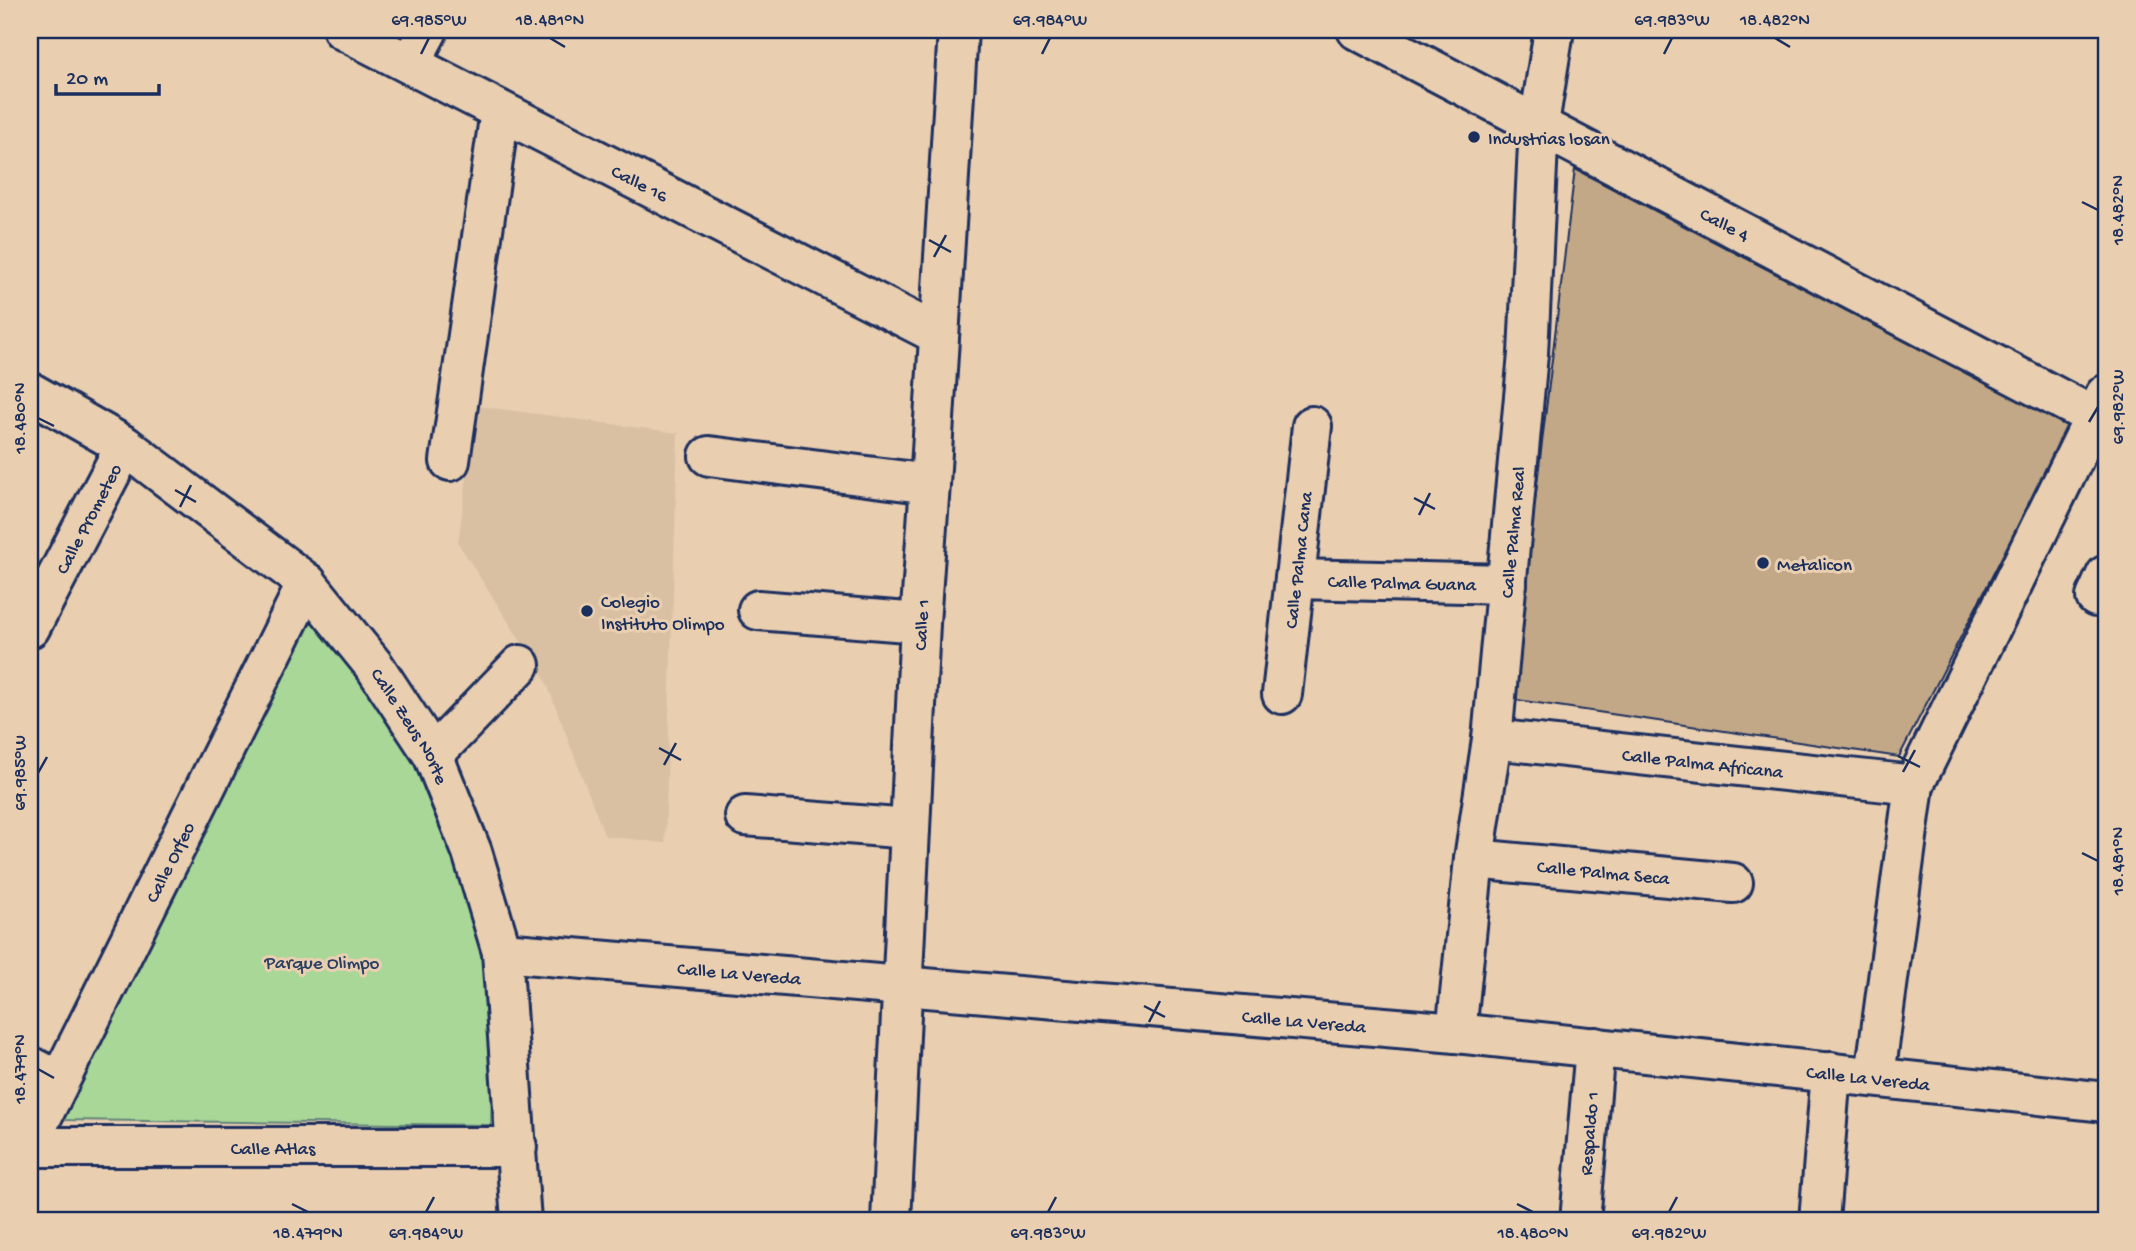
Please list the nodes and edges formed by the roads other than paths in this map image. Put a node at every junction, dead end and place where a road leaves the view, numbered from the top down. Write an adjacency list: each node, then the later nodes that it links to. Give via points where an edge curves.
1 (343, 30): 6 (street, Calle 16)
2 (428, 30): 6 (street)
3 (958, 30): 9 (street, Calle 1)
4 (1357, 30): 8 (street, Calle 4)
5 (1554, 30): 8 (street, Calle Palma Real)
6 (410, 64): 7 (street, Calle 16)
7 (500, 111): 9 (street, Calle 16); 15 (street)
8 (1539, 124): 11 (street, Calle 4); 19 (street, Calle Palma Real, via 1528,354)
9 (939, 335): 16 (street, Calle 1)
10 (30, 392): 13 (street, Calle Zeus Norte)
11 (2102, 411): 27 (street)
12 (1312, 426): 17 (street, Calle Palma Cana)
13 (125, 446): 18 (street, Calle Zeus Norte); 22 (street, Calle Prometeo)
14 (709, 456): 16 (street)
15 (450, 461)
16 (930, 484): 21 (street, Calle 1)
17 (1295, 579): 19 (street, Calle Palma Guana); 24 (street, Calle Palma Cana)
18 (307, 583): 26 (street, Calle Zeus Norte, via 375,667); 37 (street, Calle Orfeo)
19 (1507, 584): 25 (street, Calle Palma Real)
20 (758, 610): 21 (street)
21 (920, 623): 29 (street, Calle 1)
22 (30, 628)
23 (520, 665): 26 (street)
24 (1282, 694)
25 (1492, 739): 27 (street, Calle Palma Africana); 30 (street, Calle Palma Real)
26 (433, 755): 32 (street, Calle Zeus Norte, via 472,852)
27 (1913, 785): 38 (street)
28 (745, 816): 29 (street)
29 (910, 829): 33 (street, Calle 1)
30 (1474, 859): 31 (street, Calle Palma Seca); 34 (street, Calle Palma Real)
31 (1733, 883)
32 (502, 952): 33 (street, Calle La Vereda); 42 (street, Calle Zeus Norte)
33 (903, 987): 34 (street, Calle La Vereda); 44 (street, Calle 1)
34 (1456, 1033): 35 (street, Calle La Vereda)
35 (1595, 1047): 36 (street, Calle La Vereda); 45 (street, Respaldo 1)
36 (1831, 1072): 38 (street, Calle La Vereda); 46 (street)
37 (44, 1073): 40 (street, Calle Orfeo)
38 (1875, 1076): 39 (street, Calle La Vereda)
39 (2106, 1102)
40 (30, 1141)
41 (30, 1147): 42 (street, Calle Atlas)
42 (517, 1147): 43 (street, Calle Zeus Norte)
43 (521, 1221)
44 (891, 1221)
45 (1580, 1221)
46 (1819, 1221)

